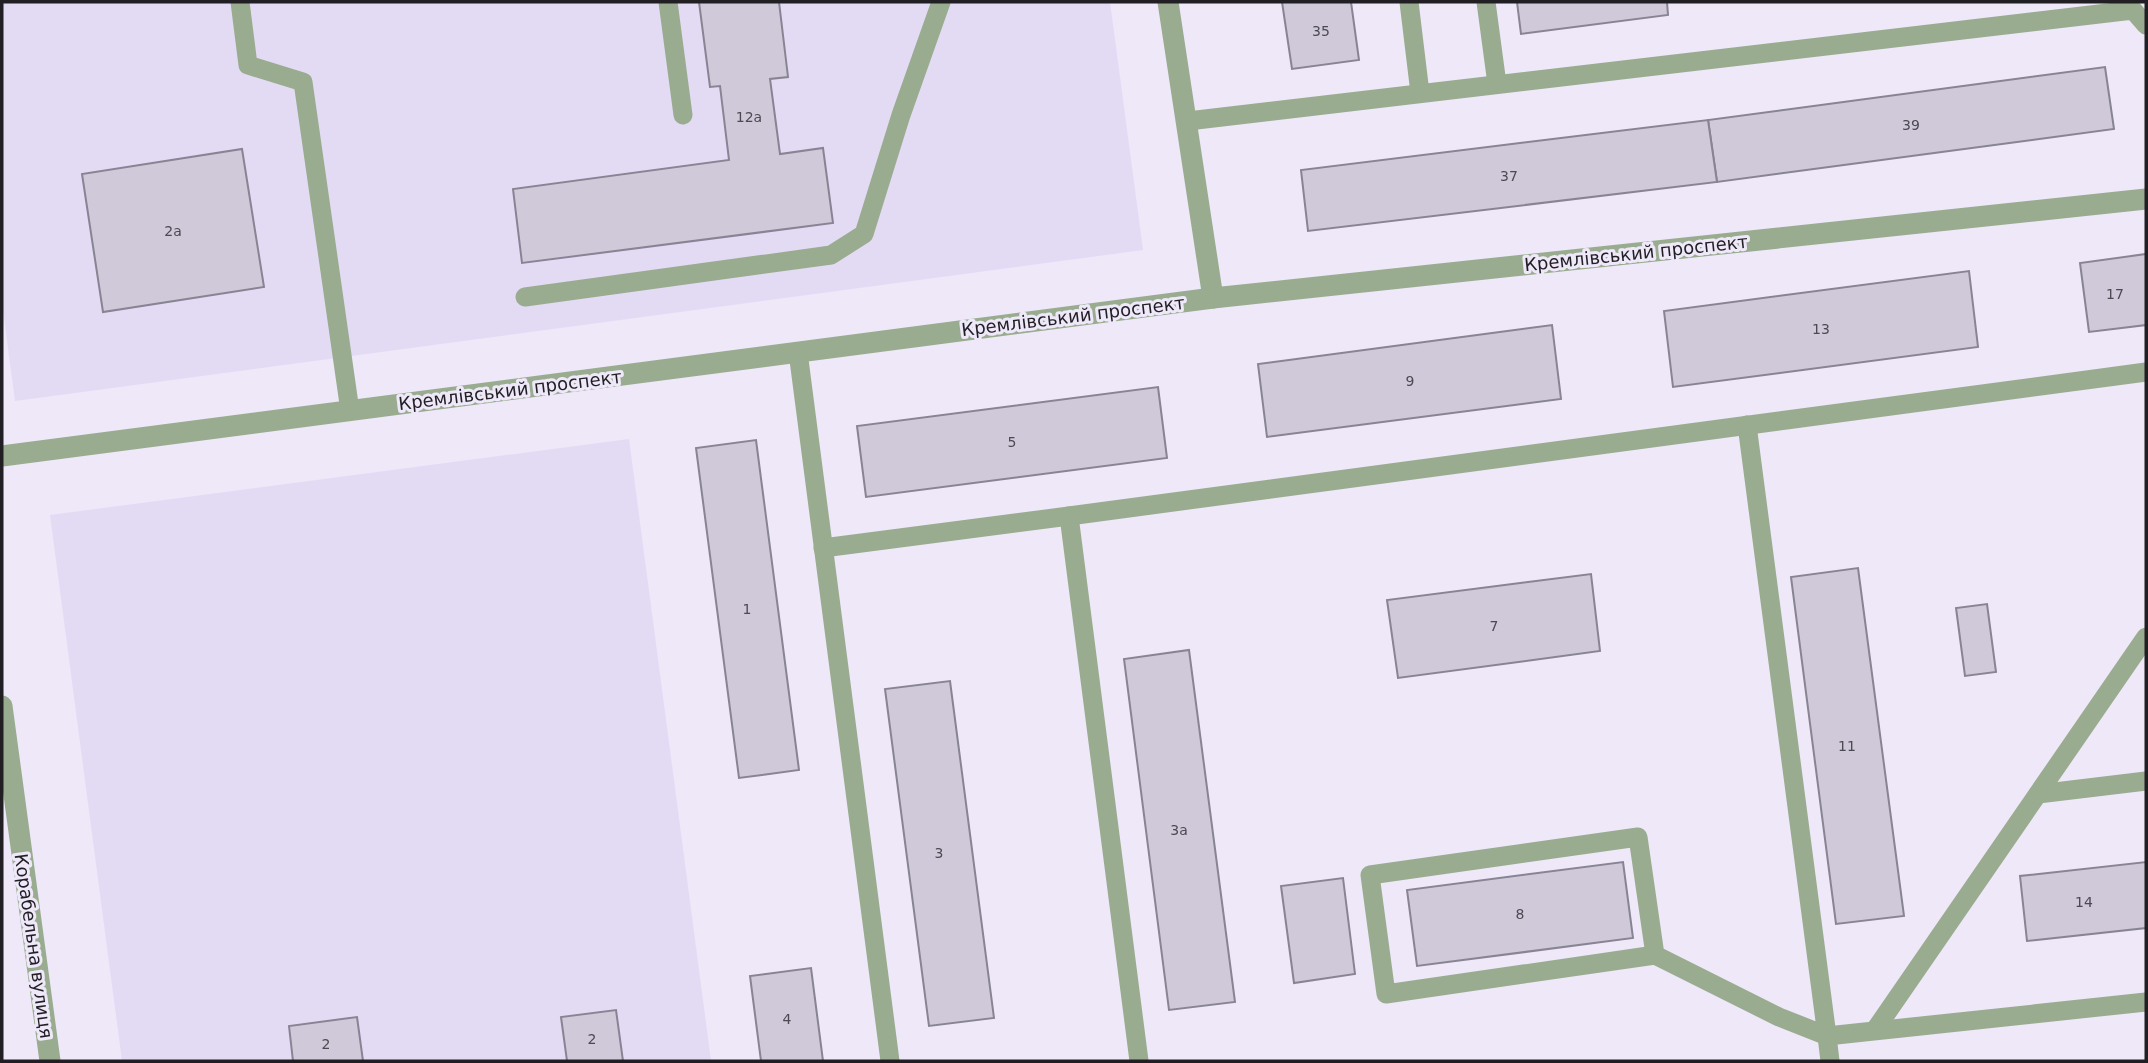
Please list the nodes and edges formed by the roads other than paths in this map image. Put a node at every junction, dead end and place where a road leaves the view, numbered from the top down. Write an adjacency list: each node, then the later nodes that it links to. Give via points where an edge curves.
1 (240, 2): 17 (lane, via 248,65 303,82)
2 (668, 2): 10 (lane)
3 (941, 2): 13 (lane, via 864,234 831,255)
4 (1168, 2): 11 (street)
5 (1409, 2): 9 (lane)
6 (1486, 2): 8 (lane)
7 (2146, 25): 8 (lane, via 2133,10)
8 (1497, 85): 9 (lane)
9 (1420, 93): 11 (lane)
10 (683, 115)
11 (1188, 121): 14 (street)
12 (2146, 199): 14 (street, Кремлівський проспект)
13 (525, 297)
14 (1213, 298): 15 (street, Кремлівський проспект)
15 (798, 352): 17 (street, Кремлівський проспект); 21 (lane)
16 (2146, 372): 18 (lane)
17 (350, 411): 19 (street, Кремлівський проспект)
18 (1747, 425): 20 (lane); 30 (lane)
19 (2, 456)
20 (1069, 516): 21 (lane); 33 (lane)
21 (823, 548): 32 (lane)
22 (2146, 637): 26 (lane)
23 (2, 706): 24 (street, Корабельна вулиця)
24 (6, 764): 31 (street, Корабельна вулиця)
25 (2146, 781): 26 (lane)
26 (2038, 794): 29 (lane)
27 (1655, 955): 27 (lane, via 1386,994 1370,875 1638,837); 30 (lane)
28 (2146, 1002): 29 (lane)
29 (1875, 1030): 30 (lane)
30 (1827, 1037): 34 (lane)
31 (50, 1061)
32 (890, 1061)
33 (1139, 1061)
34 (1830, 1061)

